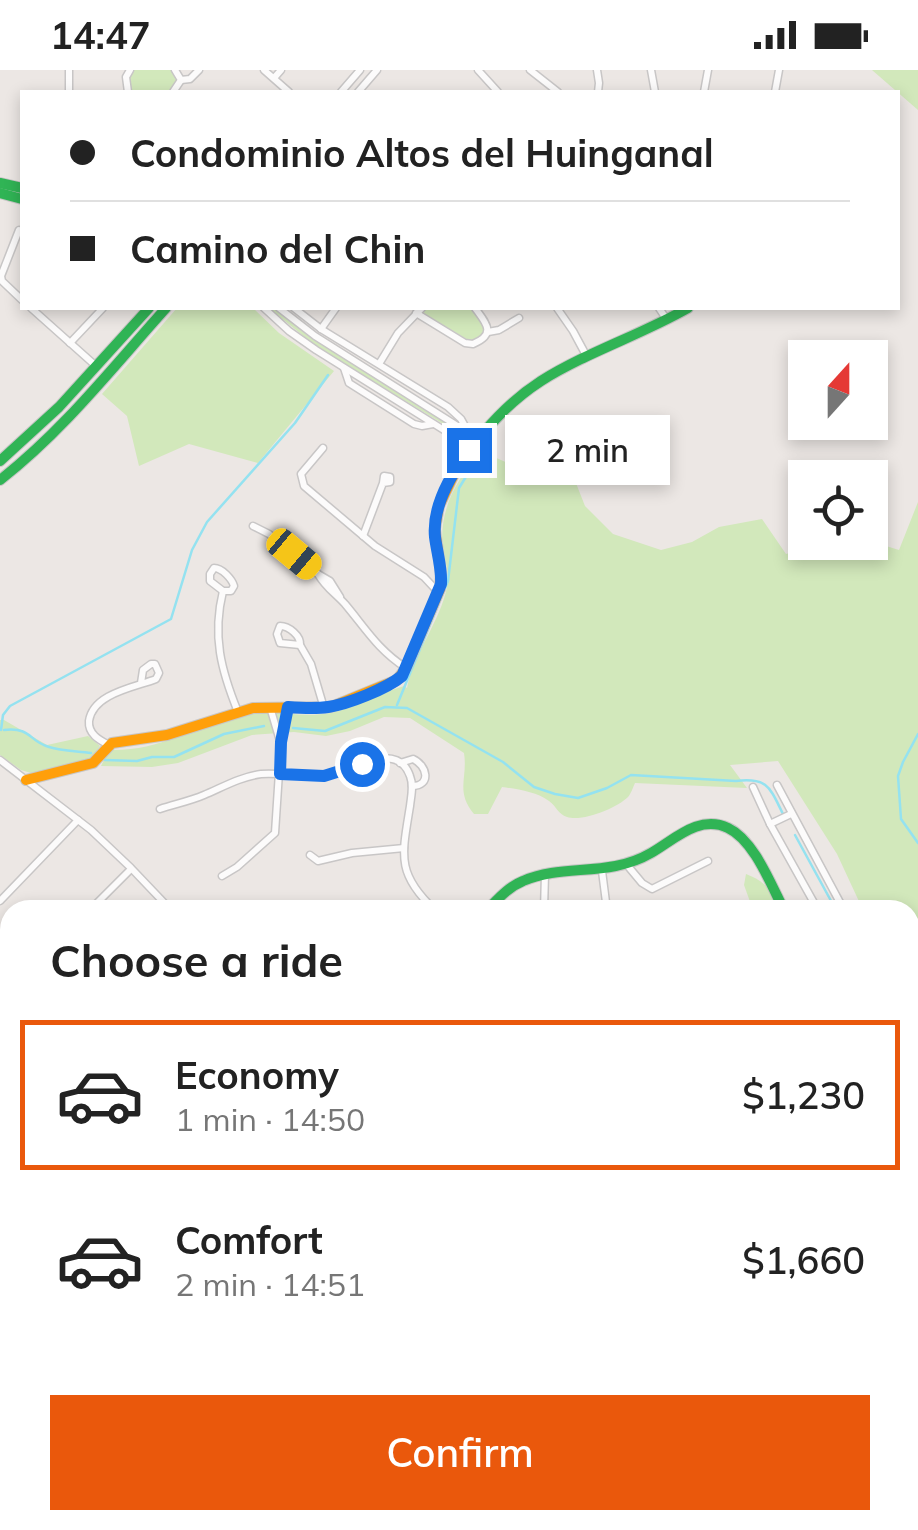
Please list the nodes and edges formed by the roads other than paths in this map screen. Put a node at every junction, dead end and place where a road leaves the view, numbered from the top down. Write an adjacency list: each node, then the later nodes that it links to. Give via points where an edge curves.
1 (175, 70): 10 (street)
2 (199, 70): 10 (street)
3 (264, 70): 9 (street)
4 (281, 70): 9 (street)
5 (360, 70): 13 (street)
6 (377, 70): 14 (street)
7 (478, 70): 15 (street)
8 (530, 70): 16 (street)
9 (274, 78): 12 (street)
10 (181, 80): 11 (street)
11 (175, 90)
12 (286, 90)
13 (343, 90)
14 (360, 90)
15 (496, 90)
16 (555, 90)
17 (19, 230): 18 (street, via 2,281)
18 (20, 298)
19 (33, 310): 36 (street)
20 (101, 310): 36 (street)
21 (147, 310): 39 (street)
22 (164, 310): 41 (street)
23 (266, 310): 42 (street, via 344,367 349,383 398,414)
24 (282, 310): 42 (street)
25 (297, 310): 34 (street)
26 (334, 310): 34 (street)
27 (419, 310): 35 (street, via 468,344); 38 (street)
28 (476, 310): 35 (street)
29 (558, 310): 37 (street)
30 (660, 310): 33 (street)
31 (684, 310): 33 (street)
32 (519, 318): 35 (street)
33 (667, 320): 37 (street)
34 (321, 328): 38 (street)
35 (488, 332)
36 (70, 343): 39 (street)
37 (587, 358): 42 (street, via 526,391)
38 (379, 364): 42 (street, via 448,407)
39 (96, 366): 40 (street)
40 (43, 422): 41 (street); 44 (street)
41 (54, 432): 45 (street)
42 (473, 440): 50 (street, via 436,516)
43 (323, 448): 48 (street, via 302,474 302,484)
44 (0, 461)
45 (0, 480)
46 (384, 482): 48 (street)
47 (254, 526): 54 (street, via 332,582 372,640)
48 (363, 536): 49 (street)
49 (424, 577): 50 (street); 52 (street)
50 (442, 579): 52 (street)
51 (224, 591): 59 (street, via 218,642)
52 (438, 593): 54 (street)
53 (300, 646): 58 (street)
54 (406, 668): 58 (street, via 394,682)
55 (140, 683): 61 (street, via 92,712 90,731)
56 (270, 707): 57 (street); 59 (street); 60 (street)
57 (288, 707): 58 (street); 60 (street)
58 (324, 708)
59 (238, 712): 61 (street)
60 (281, 742): 64 (street)
61 (109, 745): 65 (street, via 89,765)
62 (0, 760): 65 (street)
63 (400, 762): 64 (street, via 380,757 324,776); 67 (street); 67 (street, via 413,759 424,767 424,782)
64 (280, 774): 69 (street, via 246,777); 80 (street, via 275,833)
65 (26, 780): 71 (street)
66 (777, 785): 70 (street)
67 (412, 786): 73 (street)
68 (753, 787): 72 (street)
69 (160, 808)
70 (791, 814): 72 (street); 90 (street)
71 (78, 820): 77 (street); 81 (street)
72 (770, 824): 89 (street)
73 (404, 848): 74 (street, via 318,861); 84 (street, via 410,882)
74 (310, 854)
75 (708, 861): 76 (street, via 652,889)
76 (628, 865): 78 (street); 88 (street, via 690,828 722,825 746,843)
77 (132, 868): 82 (street); 83 (street)
78 (602, 871): 79 (street); 87 (street)
79 (544, 873): 85 (street, via 513,884); 86 (street)
80 (222, 876)
81 (1, 900)
82 (100, 900)
83 (162, 900)
84 (425, 900)
85 (496, 900)
86 (544, 900)
87 (606, 900)
88 (778, 900)
89 (812, 900)
90 (838, 900)

